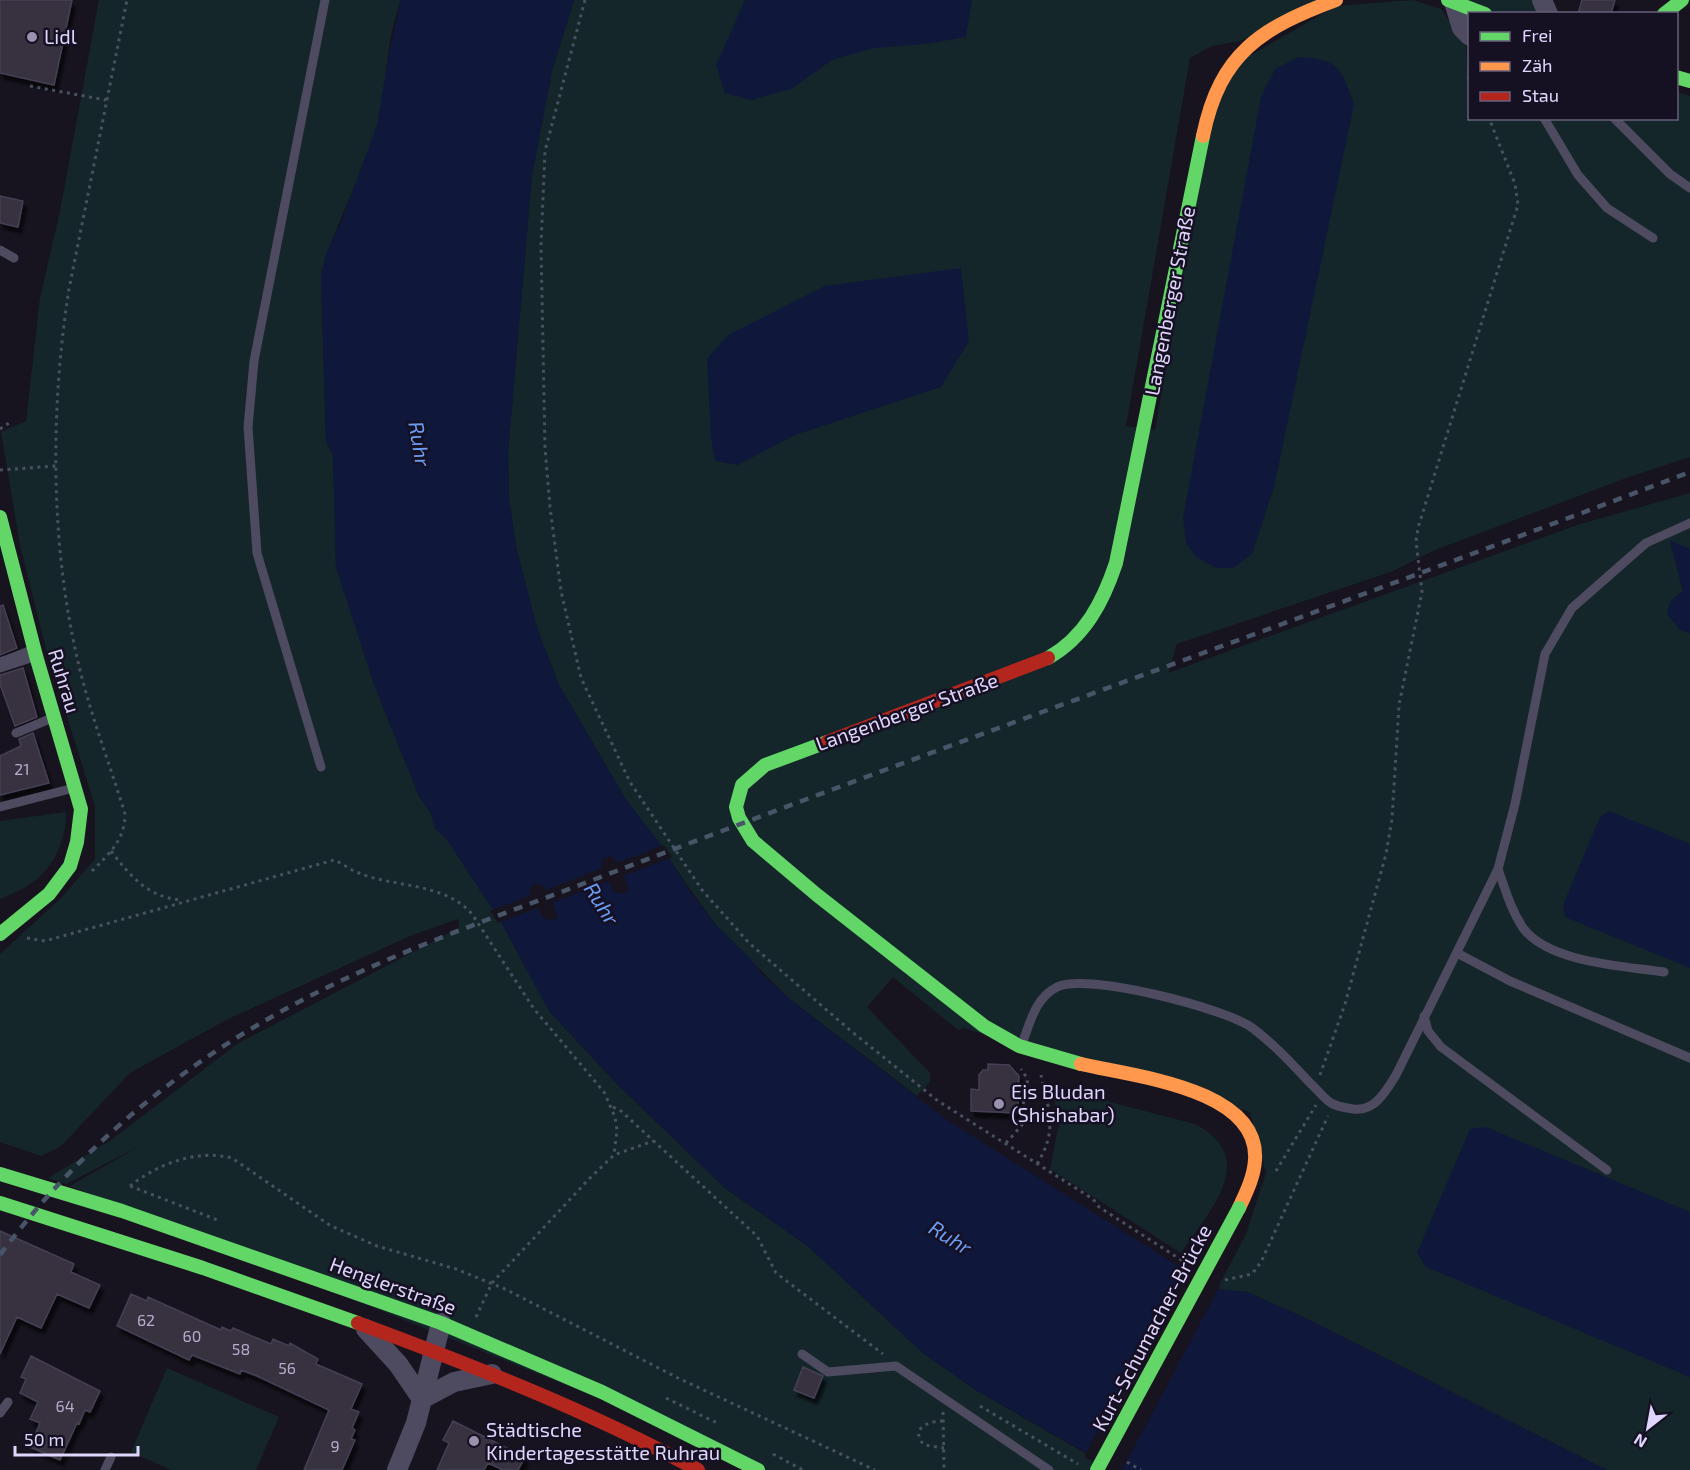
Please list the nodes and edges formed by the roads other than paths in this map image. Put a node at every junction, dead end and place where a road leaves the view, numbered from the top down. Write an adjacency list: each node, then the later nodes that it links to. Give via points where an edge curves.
1 (325, 0): 21 (lane, via 254,361 249,427 257,553)
2 (1336, 0): 31 (main road, Langenberger Straße, via 1255,38 1233,57 1215,87 1116,562 1091,622 1065,649 1042,662 765,765 748,777 737,796 738,821 764,852 963,1010)
3 (1682, 0): 6 (main road)
4 (1451, 1): 5 (main road); 7 (street)
5 (1480, 12)
6 (1667, 12)
7 (1468, 34)
8 (1545, 120): 11 (lane, via 1578,175 1607,208)
9 (1616, 120): 10 (lane, via 1670,174)
10 (1690, 188)
11 (1653, 238)
12 (0, 250): 13 (lane)
13 (14, 258)
14 (1690, 523): 25 (lane, via 1647,543 1572,608 1545,654)
15 (1, 529): 16 (main road, Ruhrau, via 12,584)
16 (35, 652): 17 (lane); 18 (lane); 19 (main road, Ruhrau)
17 (0, 662)
18 (0, 668)
19 (54, 717): 20 (lane); 22 (main road, Ruhrau)
20 (16, 733)
21 (321, 767)
22 (76, 788): 23 (lane); 24 (main road, Ruhrau, via 81,810)
23 (0, 807)
24 (73, 855): 26 (main road, via 59,871); 27 (main road, Ruhrau, via 70,866 49,894)
25 (1498, 869): 28 (lane); 29 (lane, via 1511,908 1524,929 1545,948 1592,961)
26 (21, 899)
27 (0, 934)
28 (1457, 953): 30 (lane); 32 (lane, via 1510,981)
29 (1664, 972)
30 (1424, 1016): 31 (lane, via 1380,1099 1361,1110 1331,1103 1266,1039 1229,1015 1097,984 1071,982 1042,998); 34 (lane, via 1428,1031 1441,1047)
31 (1022, 1046): 37 (main road, Langenberger Straße, via 1204,1095 1231,1108 1250,1132 1256,1155 1254,1176)
32 (1690, 1058)
33 (0, 1166): 35 (main road)
34 (1607, 1170)
35 (7, 1175): 39 (main road, Henglerstraße)
36 (0, 1203): 38 (main road)
37 (1239, 1207): 47 (main road, Kurt-Schumacher-Brücke, bridge)
38 (360, 1323): 40 (main road); 43 (street, via 398,1364)
39 (441, 1323): 40 (street); 51 (main road, Henglerstraße, via 602,1392)
40 (433, 1351): 42 (main road); 43 (street)
41 (802, 1354): 52 (lane, via 828,1372 897,1366)
42 (492, 1374): 43 (street, via 454,1382); 50 (main road, via 591,1416)
43 (422, 1399): 49 (street)
44 (8, 1402): 45 (lane)
45 (0, 1413)
46 (111, 1457): 48 (lane)
47 (1090, 1469)
48 (105, 1470)
49 (397, 1470)
50 (698, 1470)
51 (758, 1470)
52 (1049, 1470)

